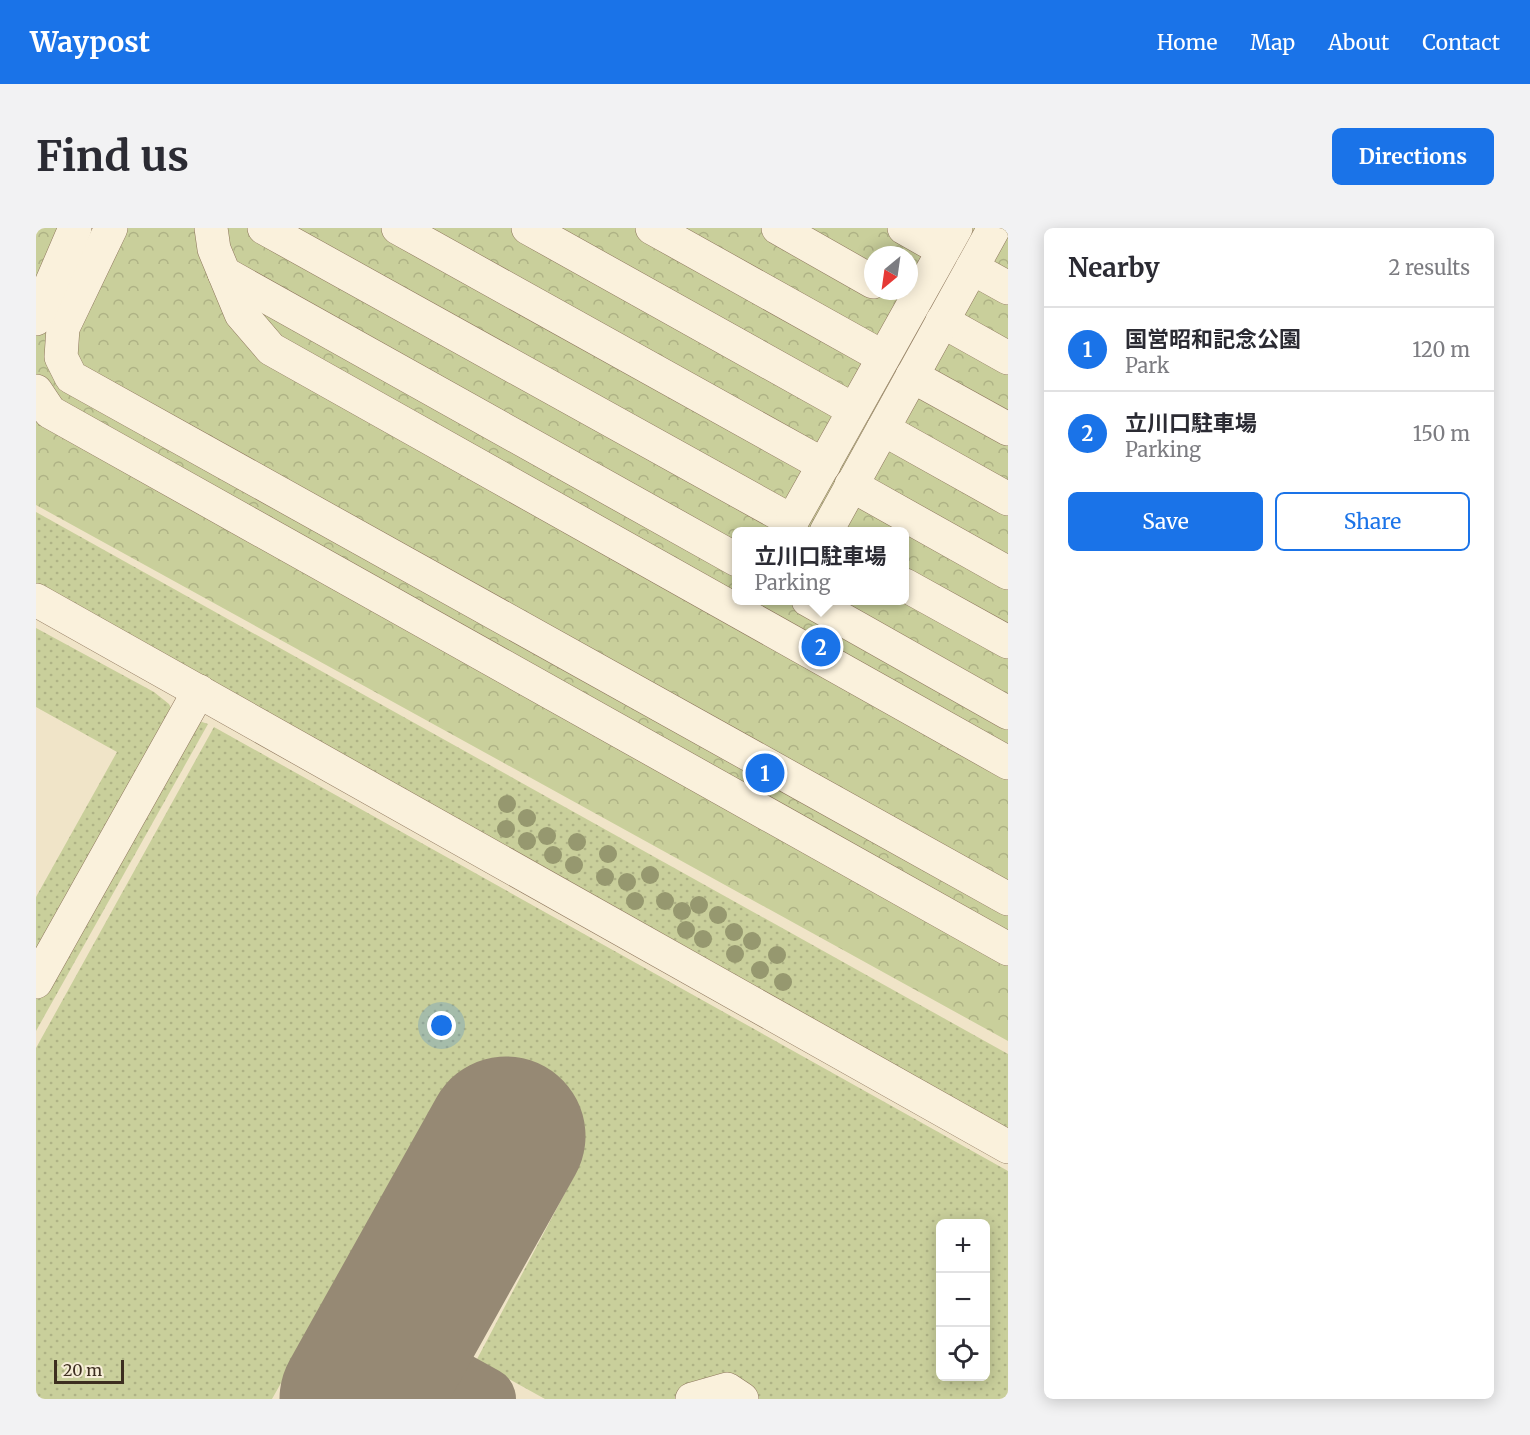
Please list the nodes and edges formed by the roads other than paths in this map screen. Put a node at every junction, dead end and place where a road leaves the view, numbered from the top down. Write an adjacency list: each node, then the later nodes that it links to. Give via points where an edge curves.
1 (75, 228): 18 (lane)
2 (111, 228): 45 (lane, via 63,328 61,357 71,377)
3 (211, 228): 13 (lane)
4 (264, 228): 30 (lane)
5 (398, 228): 27 (lane)
6 (528, 228): 24 (lane)
7 (652, 228): 20 (lane)
8 (778, 228): 14 (lane)
9 (904, 228): 11 (lane)
10 (994, 228): 12 (lane)
11 (950, 239): 15 (lane)
12 (972, 268): 16 (lane); 19 (lane)
13 (224, 273): 32 (lane); 36 (lane, via 241,314 271,349)
14 (864, 277)
15 (918, 278)
16 (1008, 288)
17 (901, 300): 20 (lane)
18 (36, 318)
19 (942, 321): 21 (lane); 22 (lane)
20 (883, 357): 24 (lane)
21 (1008, 358)
22 (912, 376): 25 (lane); 26 (lane)
23 (36, 391): 46 (lane, via 50,412)
24 (854, 410): 27 (lane)
25 (883, 429): 28 (lane); 29 (lane)
26 (1008, 429)
27 (824, 465): 30 (lane)
28 (851, 485): 31 (lane); 33 (lane)
29 (1008, 499)
30 (789, 526)
31 (828, 527)
32 (732, 557)
33 (1008, 573)
34 (909, 587): 41 (lane)
35 (36, 600): 42 (lane)
36 (732, 600)
37 (785, 605): 40 (lane)
38 (817, 605): 43 (lane)
39 (744, 607): 40 (lane)
40 (771, 630): 44 (lane)
41 (1008, 642)
42 (198, 691): 47 (lane); 48 (lane)
43 (1008, 713)
44 (1008, 763)
45 (1008, 899)
46 (1008, 949)
47 (36, 982)
48 (1008, 1147)
49 (692, 1399): 50 (lane, via 727,1389)
50 (742, 1399)

